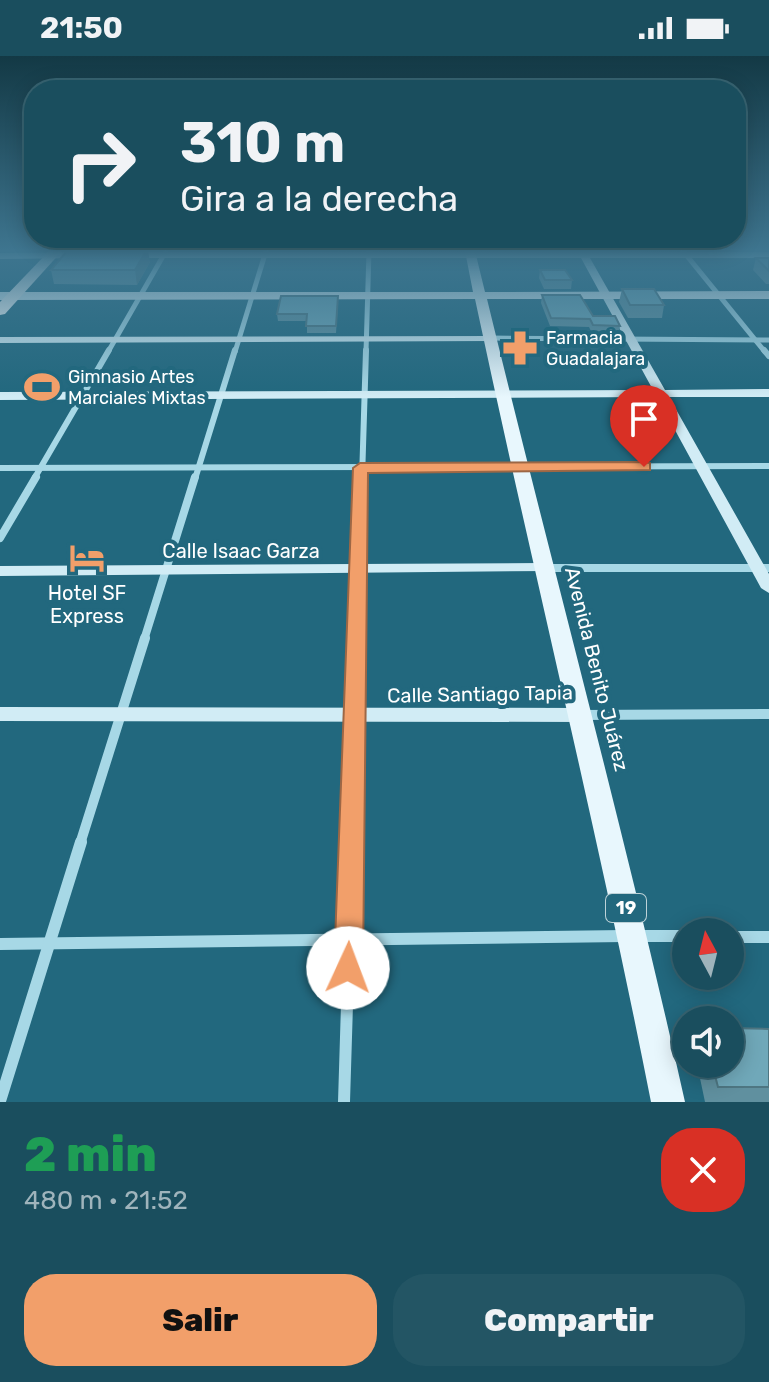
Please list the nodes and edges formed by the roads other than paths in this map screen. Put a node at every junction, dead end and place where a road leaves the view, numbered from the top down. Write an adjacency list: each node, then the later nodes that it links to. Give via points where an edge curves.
1 (136, 300): 8 (street)
2 (249, 300): 9 (street)
3 (369, 300): 10 (street)
4 (482, 300): 7 (main road, Avenida Benito Juárez / 19)
5 (610, 300): 11 (street)
6 (723, 300): 13 (street)
7 (490, 338): 10 (street); 11 (street); 17 (main road, Avenida Benito Juárez / 19)
8 (114, 339): 9 (street); 12 (street); 21 (street)
9 (237, 339): 10 (street); 22 (street)
10 (367, 339): 19 (street)
11 (632, 339): 13 (street); 18 (street)
12 (0, 340)
13 (756, 340): 14 (street); 15 (street)
14 (769, 340)
15 (769, 356)
16 (769, 393): 18 (street)
17 (502, 394): 18 (street); 19 (street); 25 (main road, Avenida Benito Juárez / 19)
18 (663, 394): 23 (street)
19 (365, 395): 22 (street); 29 (street)
20 (0, 396): 21 (street)
21 (82, 396): 22 (street); 27 (street)
22 (221, 396): 28 (street)
23 (701, 466): 24 (street); 25 (street); 32 (street)
24 (769, 466)
25 (519, 467): 29 (street); 31 (main road, Avenida Benito Juárez / 19)
26 (0, 468): 27 (street)
27 (40, 468): 28 (street); 30 (street)
28 (198, 468): 29 (street); 34 (street)
29 (360, 468): 35 (street)
30 (0, 538)
31 (543, 568): 32 (street, Calle Isaac Garza); 35 (street, Calle Isaac Garza); 40 (main road, Avenida Benito Juárez / 19)
32 (763, 568): 36 (street)
33 (0, 571): 34 (street, Calle Isaac Garza)
34 (166, 571): 35 (street, Calle Isaac Garza); 39 (street)
35 (359, 571): 41 (street)
36 (769, 588)
37 (0, 714): 39 (street, Calle Santiago Tapia)
38 (769, 714): 40 (street, Calle Santiago Tapia)
39 (122, 715): 41 (street, Calle Santiago Tapia); 48 (street)
40 (581, 715): 41 (street, Calle Santiago Tapia); 42 (main road, Avenida Benito Juárez / 19)
41 (355, 717): 46 (street)
42 (633, 936): 43 (street); 46 (street); 51 (main road, Avenida Benito Juárez / 19)
43 (672, 936)
44 (744, 937): 45 (street)
45 (769, 937)
46 (349, 942): 48 (street); 50 (street)
47 (0, 944): 48 (street)
48 (48, 945): 49 (street)
49 (0, 1101)
50 (344, 1102)
51 (668, 1102)

